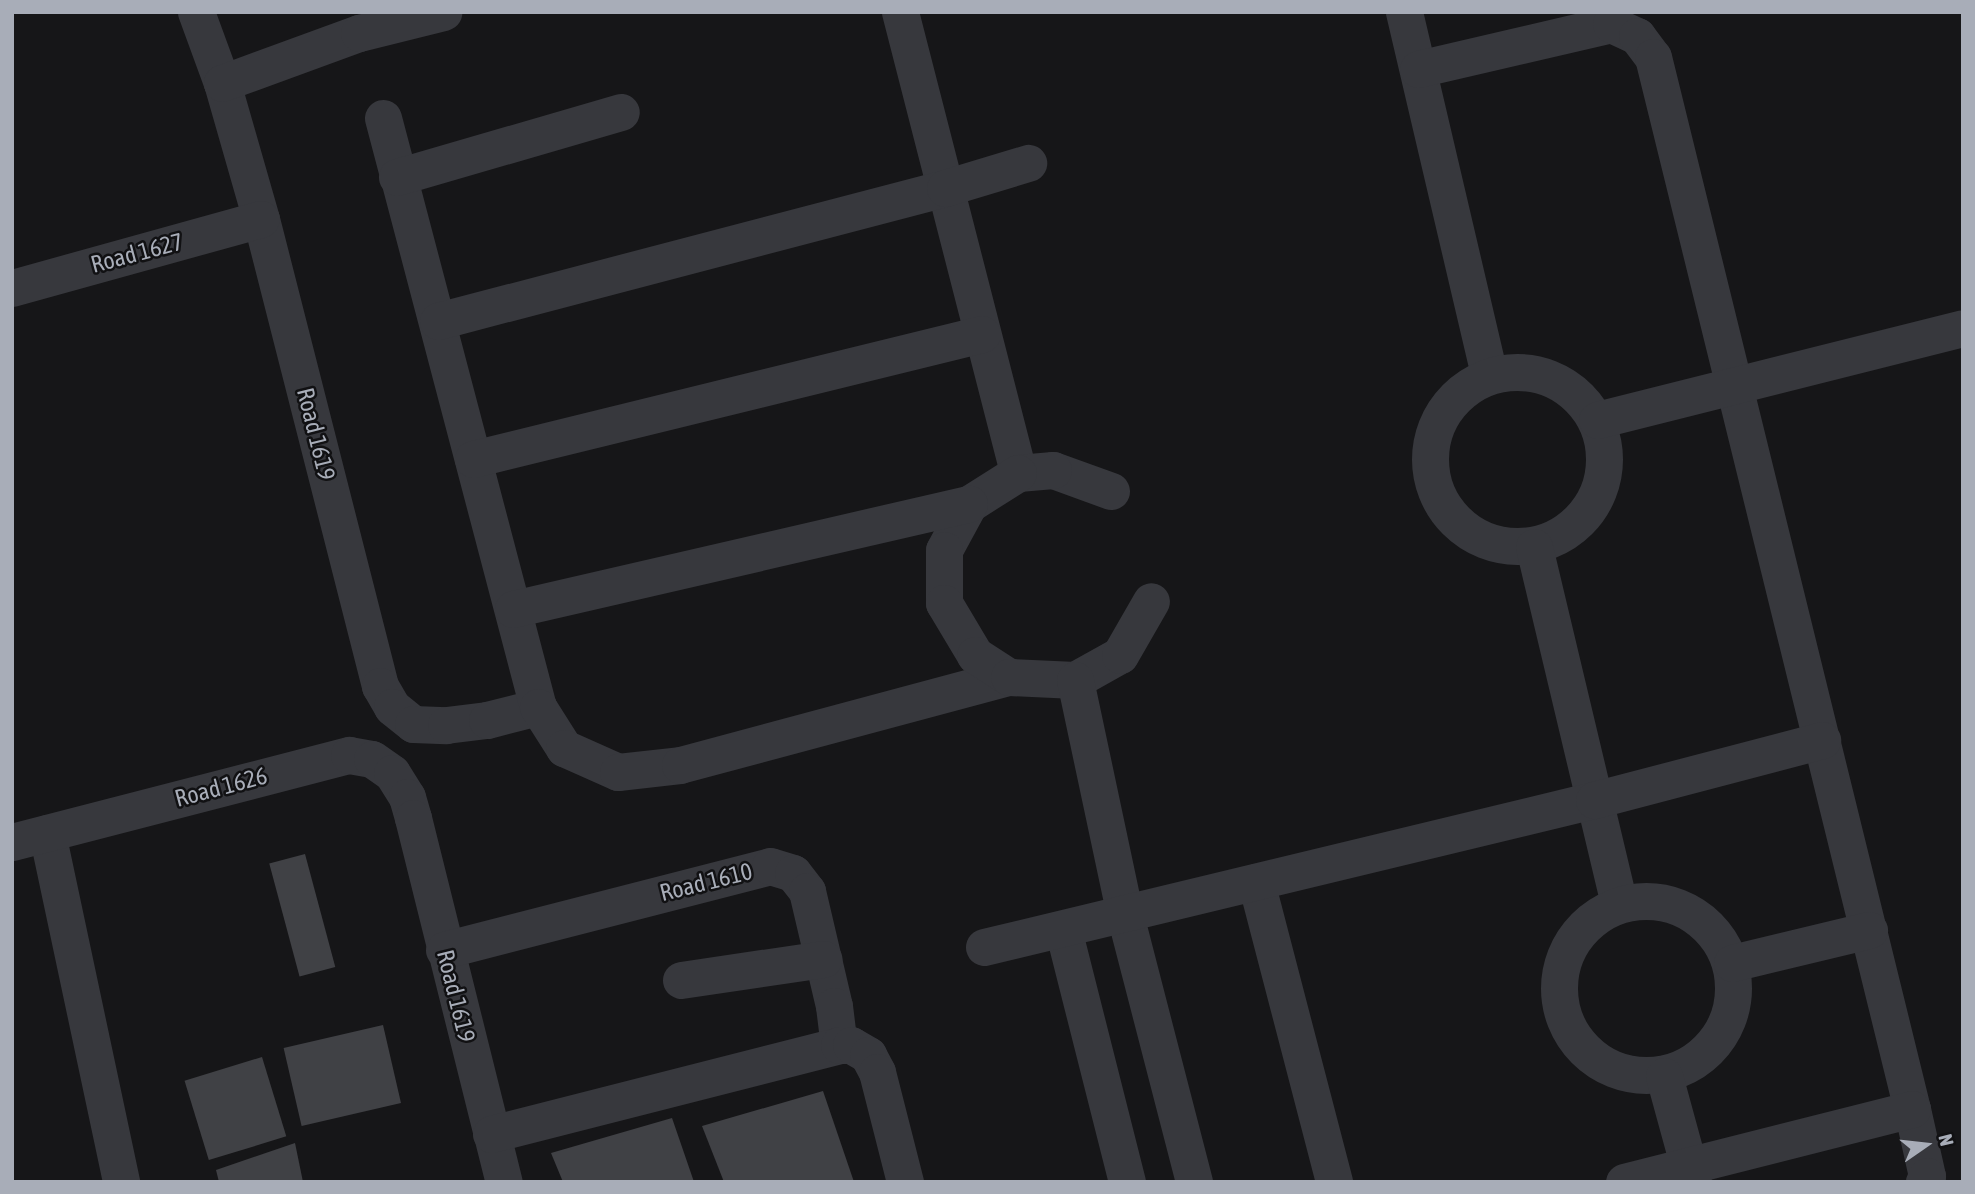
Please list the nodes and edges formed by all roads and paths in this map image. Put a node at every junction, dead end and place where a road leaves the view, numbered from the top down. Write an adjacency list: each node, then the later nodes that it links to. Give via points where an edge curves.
1 (196, 12): 6 (street, Road 1619)
2 (443, 12): 6 (street, via 359,33)
3 (900, 12): 11 (street)
4 (1404, 12): 5 (street)
5 (1418, 69): 17 (street); 18 (street, via 1611,24 1637,36 1653,57)
6 (222, 83): 12 (street, Road 1619)
7 (621, 112): 10 (street)
8 (383, 118): 10 (street)
9 (1028, 163): 11 (street)
10 (397, 177): 14 (street)
11 (945, 188): 14 (street); 16 (street)
12 (261, 219): 13 (street, Road 1627); 29 (street, Road 1619, via 380,686 392,707 413,724 487,720)
13 (12, 288)
14 (438, 321): 20 (street)
15 (1963, 328): 18 (street)
16 (982, 334): 20 (street); 21 (street)
17 (1489, 374): 19 (street, via 1530,371 1574,391); 24 (street, via 1455,395 1433,429 1430,481 1459,527 1502,548)
18 (1732, 387): 19 (street); 30 (street)
19 (1597, 420): 24 (street, via 1604,477 1582,520)
20 (473, 459): 26 (street)
21 (1018, 473): 22 (street, via 1054,470); 23 (street)
22 (1111, 491)
23 (969, 503): 26 (street); 27 (street, via 944,550 944,603 975,655)
24 (1534, 547): 32 (street)
25 (1150, 601): 28 (street, via 1120,655)
26 (513, 609): 29 (street)
27 (1009, 677): 28 (street); 29 (street, via 680,765 618,772 564,748)
28 (1074, 680): 37 (street)
29 (538, 707)
30 (1822, 740): 32 (street); 39 (street)
31 (393, 773): 33 (street, Road 1626, via 372,759 349,755); 41 (street, Road 1619, via 407,797)
32 (1594, 800): 35 (street); 36 (street)
33 (47, 833): 34 (street, Road 1626); 50 (street)
34 (12, 842)
35 (1256, 882): 37 (street); 55 (street)
36 (1619, 903): 43 (street, via 1659,900 1703,920); 46 (street, via 1584,924 1563,958 1560,1010 1589,1056 1632,1076)
37 (1125, 915): 38 (street); 54 (street)
38 (1063, 929): 40 (street); 53 (street)
39 (1868, 930): 43 (street); 47 (street)
40 (984, 947)
41 (444, 950): 42 (street, Road 1610, via 770,866 793,873 807,891); 48 (street, Road 1619)
42 (823, 960): 44 (street); 45 (street, Road 1610)
43 (1732, 963): 46 (street, via 1733,1006 1712,1049)
44 (681, 980)
45 (839, 1045): 48 (street); 52 (street, via 851,1045 868,1055 877,1072)
46 (1664, 1076): 49 (street)
47 (1912, 1109): 49 (street); 57 (street, via 1927,1176)
48 (491, 1134): 51 (street, Road 1619)
49 (1690, 1174): 56 (street)
50 (121, 1182)
51 (503, 1182)
52 (905, 1182)
53 (1127, 1182)
54 (1194, 1182)
55 (1334, 1182)
56 (1624, 1182)
57 (1924, 1182)

